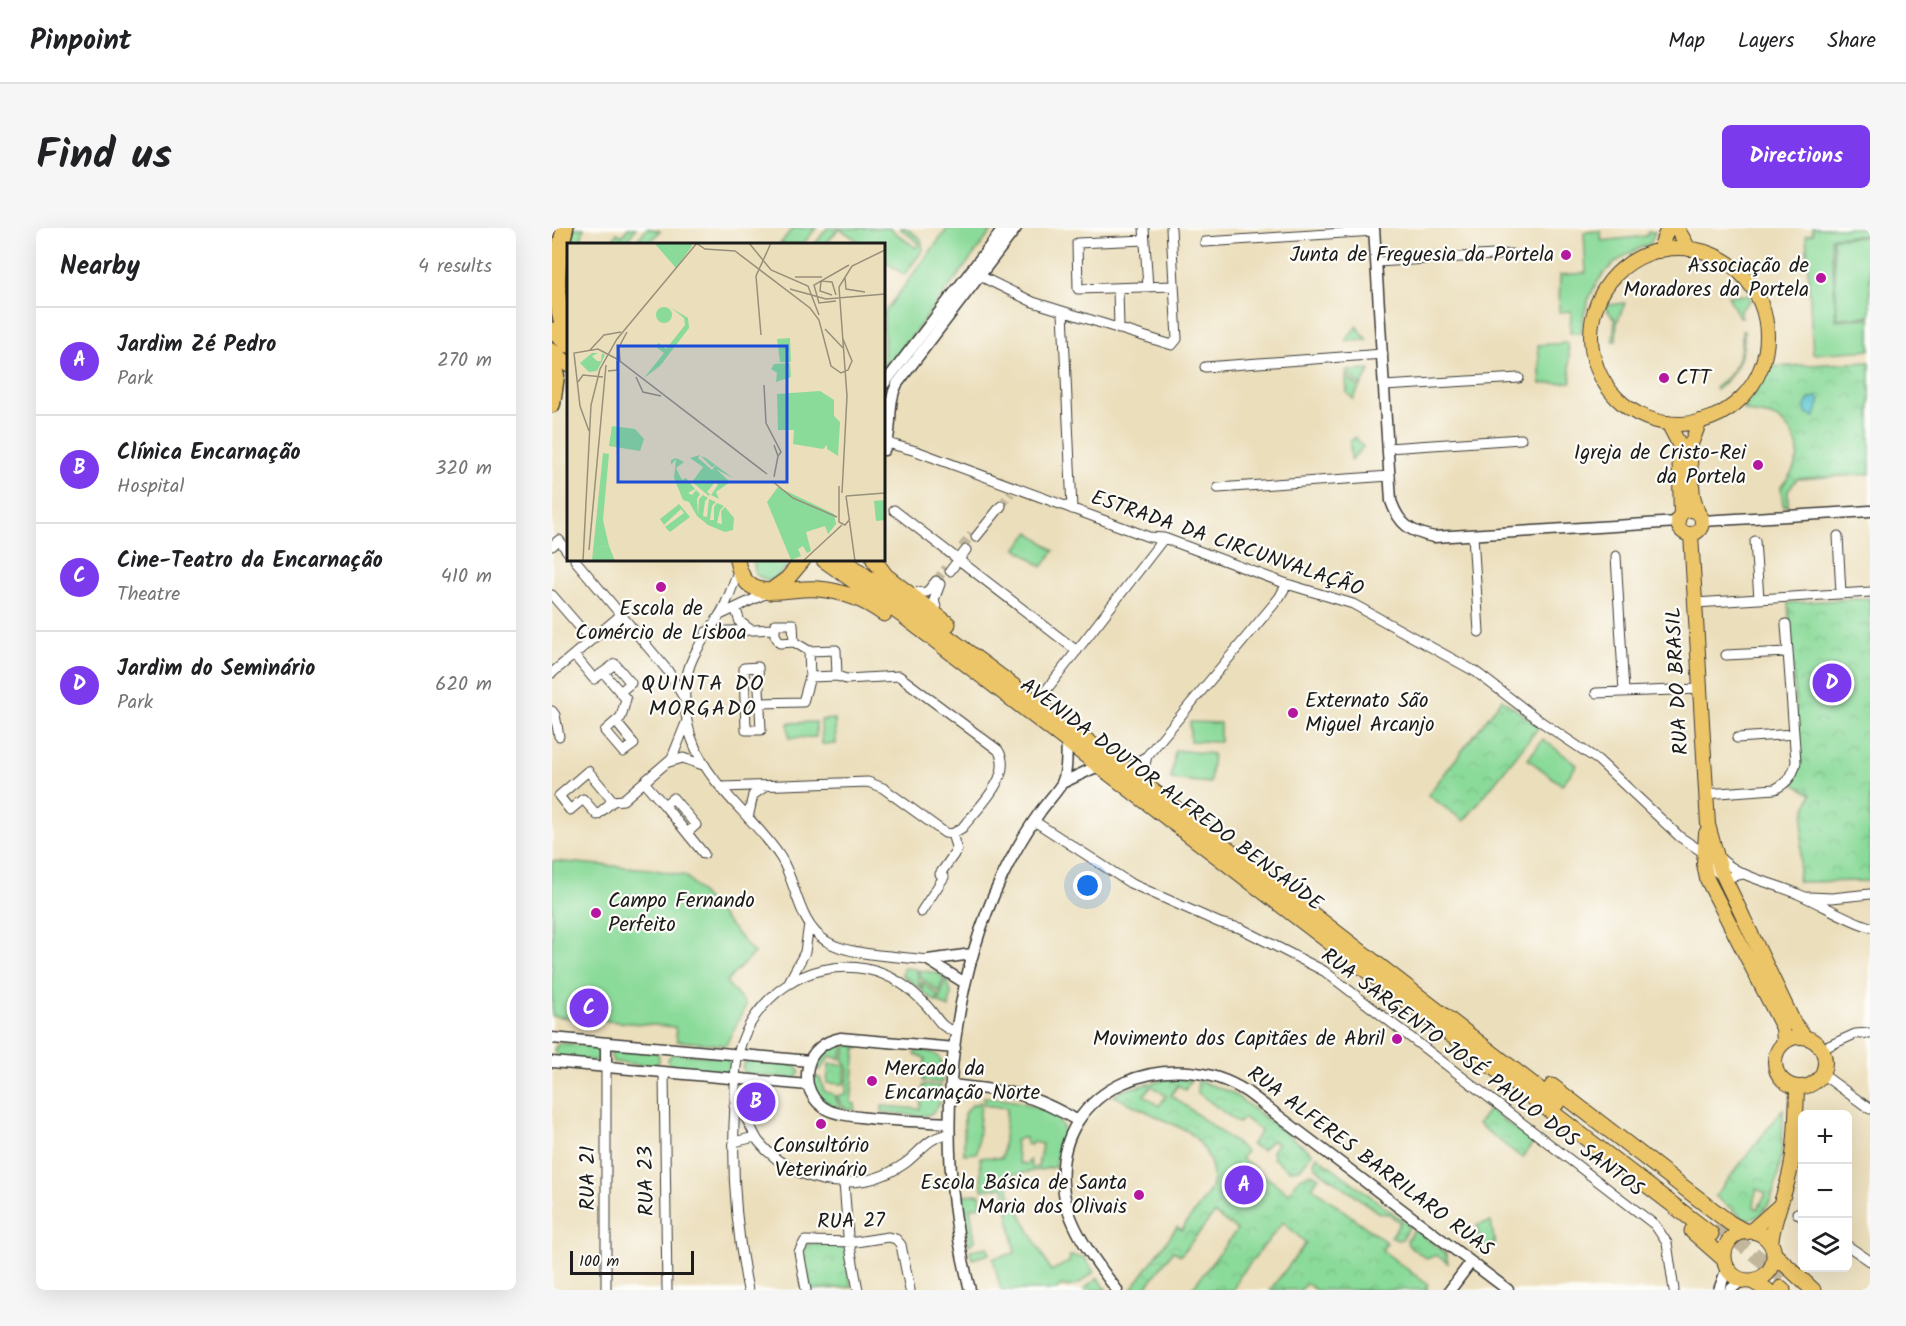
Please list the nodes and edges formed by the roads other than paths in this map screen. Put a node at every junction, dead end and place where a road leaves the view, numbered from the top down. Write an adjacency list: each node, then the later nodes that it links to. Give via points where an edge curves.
1 (565, 228): 22 (highway, via 557,292)
2 (1004, 228): 30 (street)
3 (1016, 228): 15 (street)
4 (1144, 228): 9 (street)
5 (1171, 228): 16 (street)
6 (1668, 228): 12 (main road)
7 (1677, 228): 11 (main road)
8 (1374, 229): 10 (street); 14 (street)
9 (1145, 240): 17 (street); 18 (street, via 1077,243 1078,289)
10 (1204, 242)
11 (1689, 249): 12 (main road); 33 (main road, via 1715,256 1741,274 1759,300 1767,331 1763,362 1748,390 1723,412)
12 (1659, 251): 34 (main road, via 1633,261 1610,282 1595,310 1591,341 1598,372 1617,398 1642,416)
13 (1511, 254): 14 (street)
14 (1377, 262): 25 (street)
15 (980, 276): 19 (street); 36 (street, via 897,384)
16 (1174, 286): 17 (street); 20 (street, via 1176,343 1166,345)
17 (1148, 287): 18 (street)
18 (1118, 288): 20 (street)
19 (1063, 312): 20 (street); 41 (street)
20 (1119, 329)
21 (552, 330): 23 (highway)
22 (567, 340)
23 (567, 342)
24 (552, 351): 27 (highway)
25 (1383, 354): 28 (street); 31 (street)
26 (552, 362): 32 (highway, via 556,376)
27 (567, 363)
28 (1205, 367)
29 (1519, 378): 31 (street)
30 (885, 383)
31 (1384, 386): 37 (street)
32 (552, 404)
33 (1700, 421): 34 (main road); 44 (main road, via 1689,449 1693,496)
34 (1668, 423): 45 (main road, via 1679,444)
35 (1521, 439): 37 (street)
36 (885, 447): 41 (street, ESTRADA DA CIRCUNVALAÇÃO, via 916,451)
37 (1388, 448): 38 (street)
38 (1390, 476): 39 (street); 47 (street, via 1391,501 1406,527 1434,537)
39 (1218, 488)
40 (998, 505): 48 (street)
41 (1072, 509): 50 (street, ESTRADA DA CIRCUNVALAÇÃO, via 1149,537)
42 (894, 510): 56 (street)
43 (1870, 511): 44 (street)
44 (1700, 517): 45 (main road, via 1691,510); 46 (main road, via 1698,530)
45 (1680, 518): 46 (main road, via 1684,531); 47 (street)
46 (1691, 534): 72 (main road, RUA DO BRASIL)
47 (1473, 535): 81 (street)
48 (974, 536)
49 (1838, 536): 69 (street)
50 (1164, 538): 65 (street, ESTRADA DA CIRCUNVALAÇÃO); 86 (street)
51 (1755, 541): 71 (street)
52 (552, 546): 54 (street, via 559,540)
53 (964, 549): 56 (street)
54 (567, 551)
55 (1616, 556): 97 (street)
56 (957, 559): 63 (street); 86 (street)
57 (576, 561): 74 (street)
58 (802, 561): 66 (highway)
59 (826, 561): 64 (highway, AVENIDA DOUTOR ALFREDO BENSAÚDE)
60 (845, 561): 64 (highway, AVENIDA DOUTOR ALFREDO BENSAÚDE)
61 (875, 561): 68 (highway, via 886,576)
62 (740, 563): 66 (highway, via 750,586); 75 (street)
63 (948, 570)
64 (867, 584): 85 (highway, AVENIDA DOUTOR ALFREDO BENSAÚDE); 94 (highway, AVENIDA DOUTOR ALFREDO BENSAÚDE)
65 (1287, 584): 109 (street); 126 (street, ESTRADA DA CIRCUNVALAÇÃO, via 1353,604 1476,672 1540,722 1598,760 1680,837)
66 (769, 592): 73 (street); 94 (highway, via 816,589 856,597)
67 (1870, 592): 69 (street)
68 (909, 593): 76 (highway); 76 (street, via 927,592 938,583 934,600)
69 (1841, 594): 71 (street)
70 (552, 595): 82 (street)
71 (1759, 599): 72 (street)
72 (1695, 603): 95 (main road, RUA DO BRASIL)
73 (736, 610): 75 (street); 78 (street, via 740,622)
74 (621, 615): 82 (street); 99 (street, via 675,680)
75 (720, 615): 80 (street)
76 (938, 615): 85 (highway)
77 (1786, 624): 87 (street)
78 (751, 630): 79 (street); 80 (street)
79 (775, 630): 83 (street, via 780,643); 83 (street, via 775,624 793,624)
80 (706, 632): 99 (street, via 688,671)
81 (1479, 632)
82 (591, 640): 88 (street)
83 (794, 642): 84 (street)
84 (809, 651): 92 (street, via 836,650); 93 (street)
85 (968, 651): 100 (highway, AVENIDA DOUTOR ALFREDO BENSAÚDE)
86 (1077, 651): 100 (street)
87 (1788, 652): 89 (street); 105 (street)
88 (574, 654): 90 (street); 91 (street, via 594,679)
89 (1726, 656)
90 (552, 673)
91 (604, 673): 96 (street); 96 (street, via 615,664 632,683)
92 (837, 676): 93 (street); 125 (street, via 899,676 998,750 1003,762 999,778 962,828)
93 (810, 677): 101 (street, via 803,702)
94 (987, 682): 108 (highway, AVENIDA DOUTOR ALFREDO BENSAÚDE)
95 (1700, 689): 97 (street); 120 (main road, RUA DO BRASIL)
96 (620, 692): 103 (street, via 626,699)
97 (1624, 692): 98 (street)
98 (1596, 693)
99 (685, 700): 104 (street)
100 (1037, 702): 113 (highway, AVENIDA DOUTOR ALFREDO BENSAÚDE)
101 (760, 703): 101 (street, via 758,667 744,668 746,730 761,730)
102 (552, 711): 106 (street)
103 (616, 722)
104 (687, 722): 110 (street); 111 (street)
105 (1794, 734): 107 (street); 120 (street, via 1794,771 1785,784 1775,789)
106 (559, 736)
107 (1737, 738)
108 (1067, 742): 112 (highway, AVENIDA DOUTOR ALFREDO BENSAÚDE); 116 (street)
109 (1147, 756): 113 (street); 114 (street)
110 (669, 762): 111 (street, via 683,758); 115 (street)
111 (706, 766): 119 (street)
112 (1098, 766): 116 (street); 151 (highway, AVENIDA DOUTOR ALFREDO BENSAÚDE)
113 (1125, 769): 114 (highway, AVENIDA DOUTOR ALFREDO BENSAÚDE)
114 (1141, 781): 151 (highway, AVENIDA DOUTOR ALFREDO BENSAÚDE)
115 (644, 782): 122 (street, via 622,800); 127 (street, via 664,805 673,798 696,825 687,833)
116 (1062, 783): 124 (street)
117 (572, 785): 121 (street); 121 (street, via 559,796 570,810); 122 (street, via 588,771)
118 (768, 785): 119 (street); 123 (street, via 753,795); 125 (street, via 873,783)
119 (723, 787): 123 (street)
120 (1705, 794): 126 (main road, RUA DO BRASIL)
121 (583, 799): 122 (street, via 597,815)
122 (613, 801)
123 (748, 818): 135 (street, via 783,862)
124 (1034, 821): 137 (street, via 1001,879); 189 (street, RUA SARGENTO JOSÉ PAULO DOS SANTOS, via 1130,884 1240,928 1324,971 1655,1226 1667,1243)
125 (952, 834): 133 (street, via 957,850)
126 (1709, 852): 128 (main road, RUA DO BRASIL); 129 (main road, RUA DO BRASIL, via 1705,872)
127 (704, 854)
128 (1728, 873): 129 (street); 131 (street); 143 (main road, RUA DO BRASIL, via 1794,1023)
129 (1712, 888): 145 (main road, RUA DO BRASIL, via 1783,1028)
130 (1870, 894): 132 (street)
131 (1801, 895): 132 (street); 134 (street)
132 (1846, 897): 134 (street)
133 (921, 912)
134 (1842, 916): 136 (street)
135 (809, 924): 138 (street, via 822,939 840,947); 140 (street, via 803,958)
136 (1870, 927)
137 (972, 954): 138 (street); 139 (street)
138 (928, 960): 139 (street)
139 (965, 983): 141 (street)
140 (785, 986): 141 (street, via 807,974 831,968 878,972 910,989 942,1026); 149 (street, via 753,1019)
141 (957, 1031): 147 (street)
142 (1870, 1033): 148 (street, via 1855,1034)
143 (1805, 1037): 145 (main road); 148 (main road)
144 (552, 1038): 146 (street)
145 (1784, 1042): 159 (main road, via 1777,1050 1775,1069 1780,1078)
146 (606, 1043): 149 (street); 153 (street)
147 (955, 1048): 150 (street, via 841,1038 822,1046); 158 (street)
148 (1822, 1049): 155 (main road)
149 (738, 1055): 150 (street); 156 (street)
150 (810, 1061): 157 (street)
151 (1495, 1061): 169 (highway, AVENIDA DOUTOR ALFREDO BENSAÚDE); 170 (highway, AVENIDA DOUTOR ALFREDO BENSAÚDE, via 1541,1078 1730,1223); 176 (highway, AVENIDA DOUTOR ALFREDO BENSAÚDE, via 1507,1087)
152 (552, 1062): 153 (street)
153 (606, 1066): 154 (street); 179 (street, RUA 21)
154 (664, 1071): 156 (street); 180 (street, RUA 23)
155 (1822, 1074): 159 (main road, via 1816,1082); 161 (street)
156 (736, 1078): 157 (street); 160 (street)
157 (808, 1084): 163 (street, via 816,1101 834,1112)
158 (952, 1085): 162 (street, via 1023,1094); 163 (street)
159 (1797, 1088): 168 (main road, via 1794,1149)
160 (734, 1106): 165 (street, via 741,1110); 166 (street)
161 (1870, 1109)
162 (1078, 1121): 175 (street, RUA ALFERES BARRILARO RUAS, via 1112,1089 1144,1074 1183,1070 1215,1076 1247,1092); 186 (street, via 1066,1149 1063,1169 1066,1202 1082,1237)
163 (949, 1123): 164 (street)
164 (949, 1135): 167 (street, via 931,1139 892,1172 870,1180); 185 (street, via 954,1206)
165 (755, 1137): 166 (street); 167 (street, via 790,1168 811,1177)
166 (734, 1142): 181 (street, via 736,1204)
167 (844, 1182): 171 (street)
168 (1779, 1206): 170 (main road); 172 (main road)
169 (1714, 1229)
170 (1748, 1231): 172 (highway, via 1766,1238); 176 (highway, via 1730,1241)
171 (849, 1242): 182 (street, RUA 27, via 802,1243 799,1252); 183 (street); 184 (street, RUA 27, via 896,1239 902,1249)
172 (1772, 1249): 177 (highway, via 1768,1272); 192 (highway)
173 (1852, 1249): 174 (street)
174 (1870, 1261)
175 (1472, 1262): 187 (street); 188 (street, RUA ALFERES BARRILARO RUAS)
176 (1726, 1264): 177 (highway); 190 (street)
177 (1747, 1280): 178 (highway); 191 (street)
178 (1783, 1288)
179 (606, 1290)
180 (667, 1290)
181 (748, 1290)
182 (806, 1290)
183 (858, 1290)
184 (910, 1290)
185 (970, 1290)
186 (1117, 1290)
187 (1450, 1290)
188 (1508, 1290)
189 (1674, 1290)
190 (1719, 1290)
191 (1730, 1290)
192 (1813, 1290)

